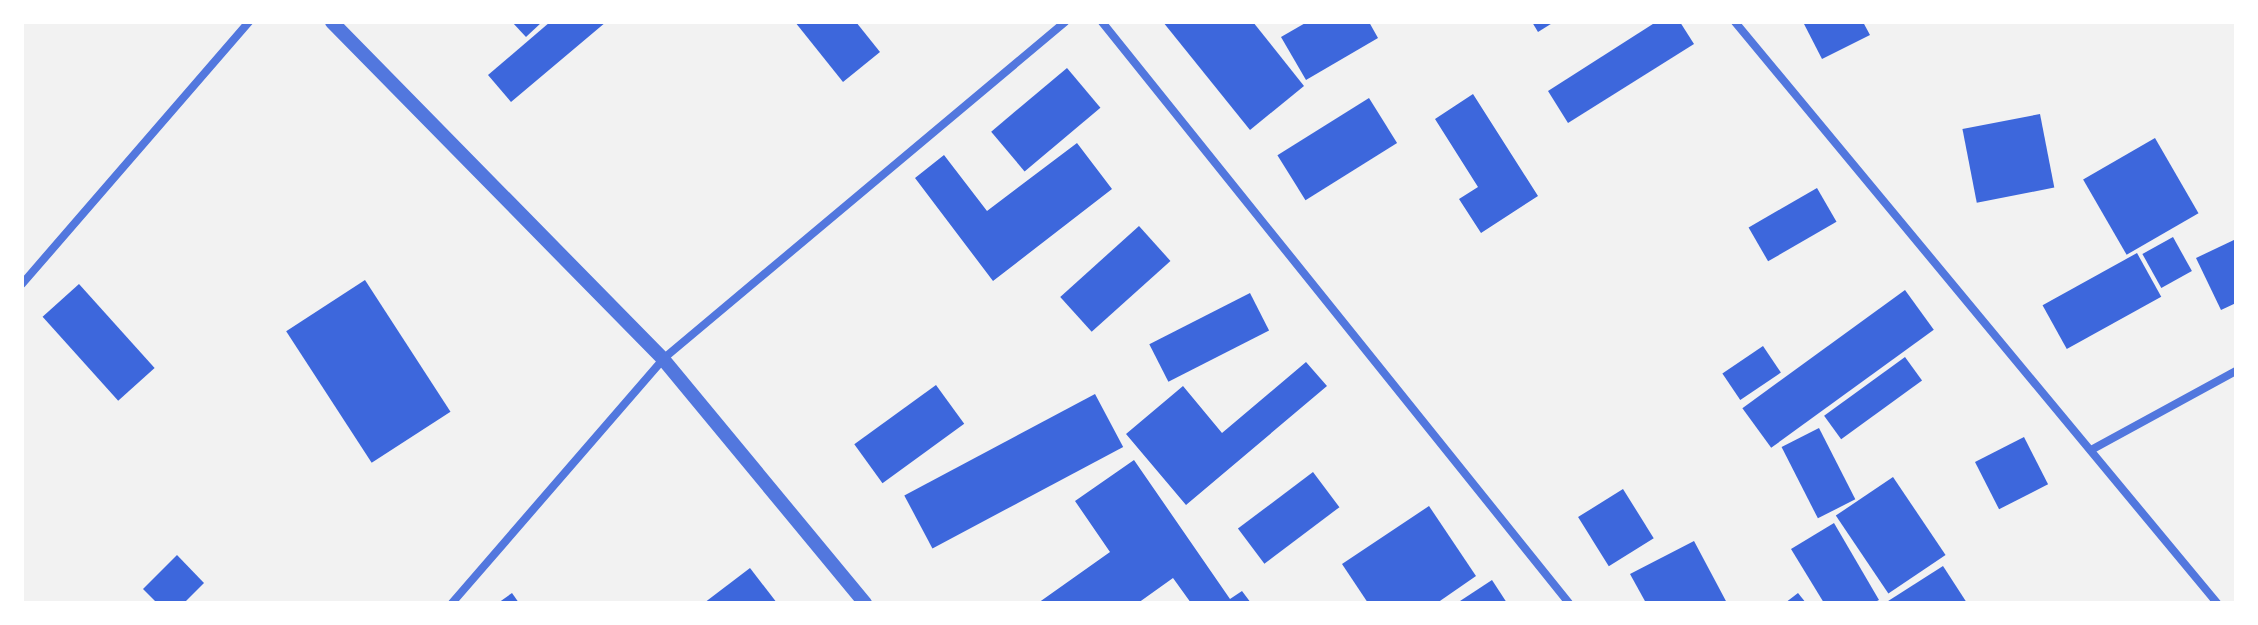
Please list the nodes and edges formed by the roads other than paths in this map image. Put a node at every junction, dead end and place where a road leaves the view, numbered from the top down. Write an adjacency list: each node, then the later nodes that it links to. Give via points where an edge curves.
1 (249, 22): 6 (street)
2 (332, 22): 7 (street)
3 (1065, 22): 7 (street)
4 (1102, 22): 12 (street)
5 (1735, 22): 9 (street)
6 (22, 284)
7 (663, 359): 10 (street); 11 (street)
8 (2236, 371): 9 (street)
9 (2091, 450): 13 (street)
10 (452, 603)
11 (865, 603)
12 (1569, 603)
13 (2217, 603)

